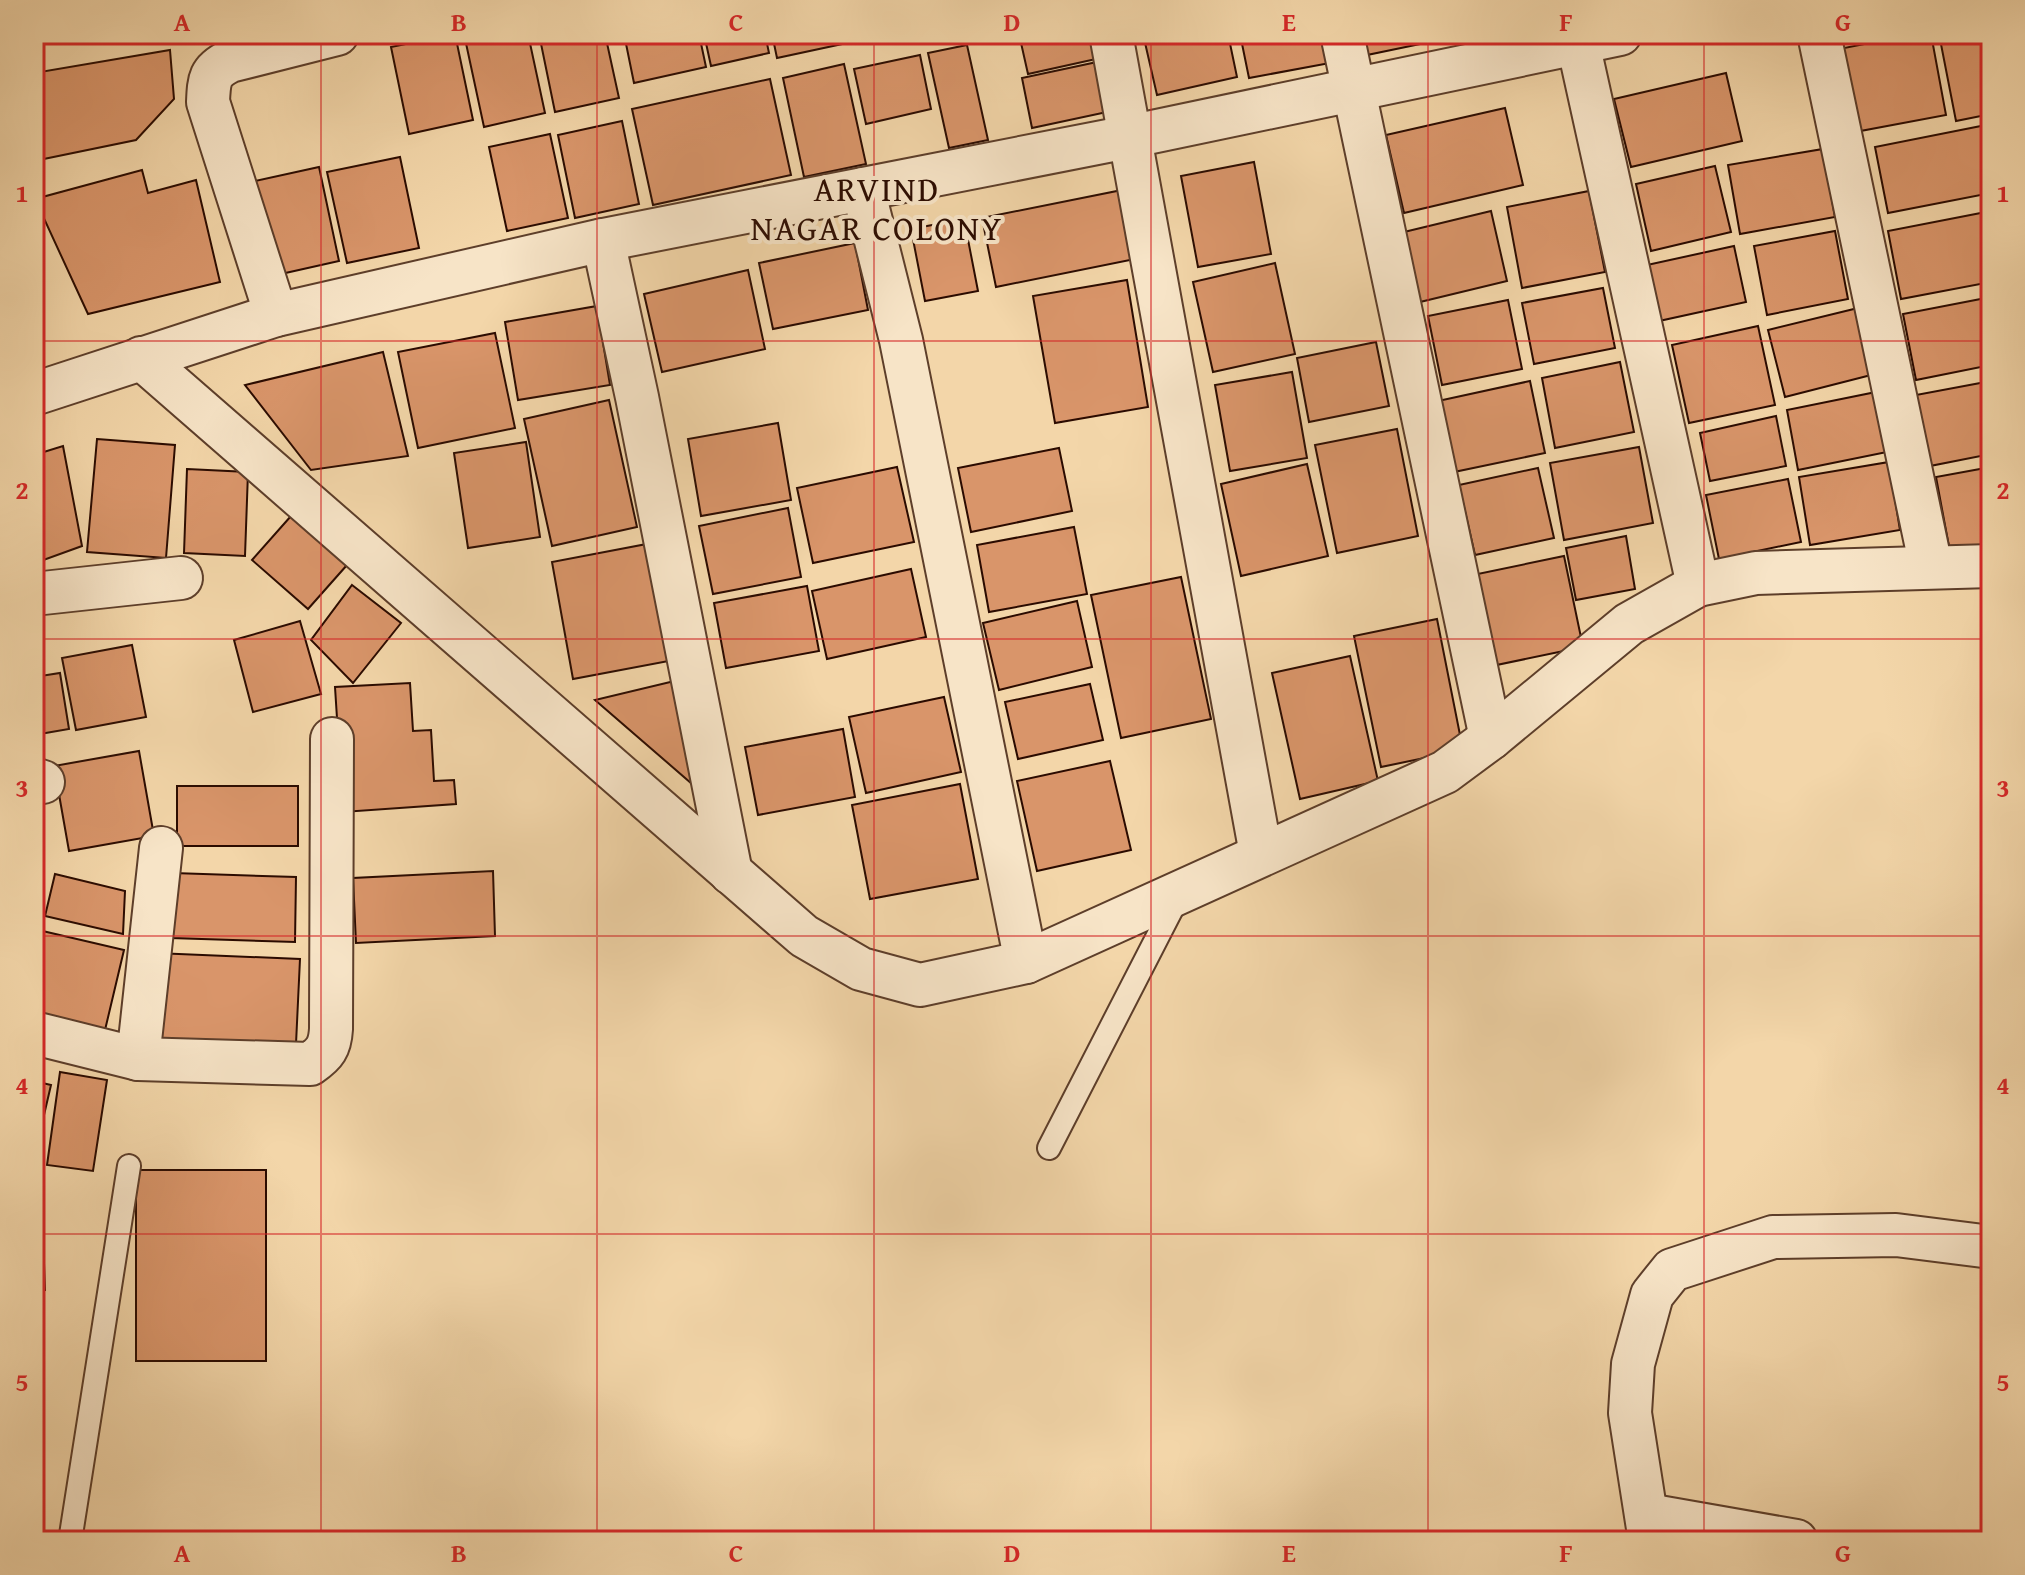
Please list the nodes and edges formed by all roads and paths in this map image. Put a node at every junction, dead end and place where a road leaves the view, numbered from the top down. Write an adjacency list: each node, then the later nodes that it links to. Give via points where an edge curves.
1 (337, 34): 7 (street)
2 (1111, 34): 9 (street)
3 (1342, 34): 8 (street)
4 (1620, 34): 6 (street)
5 (1819, 34): 16 (street)
6 (1577, 38): 8 (street); 18 (street)
7 (270, 42): 12 (street, via 216,68 208,82 208,102)
8 (1352, 88): 9 (street); 20 (street)
9 (1128, 137): 10 (street); 23 (street)
10 (863, 189): 11 (street); 26 (street, via 901,340)
11 (603, 240): 12 (street); 24 (street)
12 (276, 315): 13 (street)
13 (141, 358): 14 (street); 24 (street)
14 (34, 394)
15 (1991, 566): 16 (street)
16 (1931, 567): 18 (street, via 1756,573)
17 (181, 578): 19 (street)
18 (1698, 585): 20 (street, via 1629,624)
19 (34, 594)
20 (1491, 738): 23 (street, via 1445,772)
21 (332, 739): 28 (street, via 331,1029 324,1055 310,1064)
22 (161, 848): 28 (street)
23 (1261, 854): 25 (street)
24 (731, 873): 26 (street, via 804,936 861,969 920,985)
25 (1181, 891): 26 (street); 29 (lane)
26 (1026, 962)
27 (34, 1033): 28 (street)
28 (138, 1059)
29 (1049, 1148)
30 (129, 1166): 33 (lane)
31 (1991, 1247): 32 (street, via 1896,1235 1773,1237 1672,1270 1652,1295 1633,1364 1630,1413)
32 (1648, 1528): 34 (street)
33 (70, 1541)
34 (1796, 1541)

